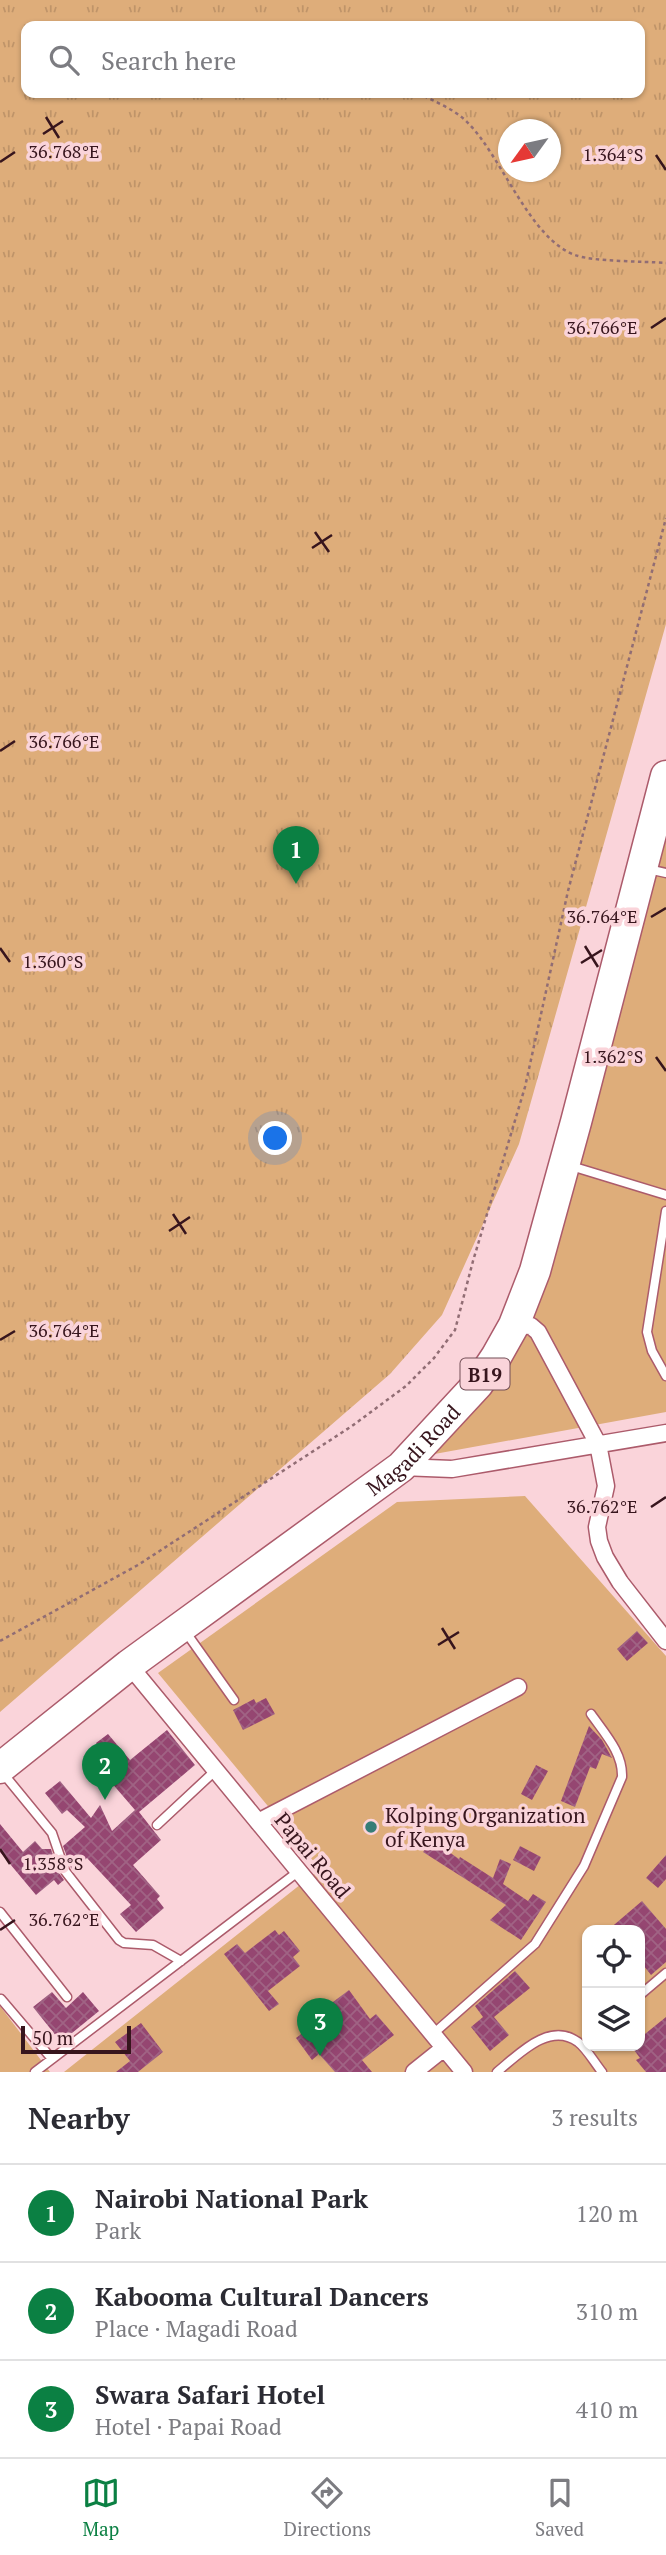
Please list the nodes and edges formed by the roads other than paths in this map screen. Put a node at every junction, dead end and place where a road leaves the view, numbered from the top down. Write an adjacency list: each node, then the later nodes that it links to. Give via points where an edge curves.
1 (666, 776): 2 (highway, Magadi Road / B19)
2 (654, 870): 3 (highway, Magadi Road / B19)
3 (565, 1164): 4 (lane); 6 (highway, Magadi Road / B19, via 535,1271)
4 (666, 1195)
5 (666, 1212): 7 (lane, via 647,1332)
6 (514, 1325): 9 (street, via 531,1326 538,1332); 10 (highway, Magadi Road / B19, via 478,1384)
7 (666, 1376)
8 (666, 1433): 9 (street)
9 (598, 1444): 10 (street, via 452,1469); 12 (street, via 606,1479 597,1527 599,1541 620,1582)
10 (401, 1467): 11 (highway, Magadi Road / B19)
11 (183, 1627): 13 (highway, Magadi Road / B19); 15 (lane)
12 (666, 1641)
13 (129, 1665): 17 (highway, Magadi Road / B19); 18 (street, Papai Road)
14 (518, 1686): 19 (street)
15 (234, 1700)
16 (591, 1714): 28 (lane, via 617,1752 622,1777 584,1866 535,1944)
17 (0, 1768): 23 (lane, via 52,1833 65,1871 119,1940 153,1945)
18 (216, 1770): 19 (street, Papai Road); 20 (lane)
19 (258, 1822): 21 (street, Papai Road)
20 (158, 1825)
21 (299, 1871): 23 (lane); 28 (street, Papai Road)
22 (0, 1912): 26 (lane)
23 (181, 1961): 32 (lane)
24 (666, 1973): 25 (lane)
25 (645, 1991)
26 (67, 1997)
27 (1, 1998): 32 (lane)
28 (433, 2034): 30 (street, Papai Road)
29 (582, 2041): 36 (lane, via 550,2036 533,2043)
30 (444, 2048): 34 (street); 35 (street, Papai Road)
31 (589, 2051): 37 (lane)
32 (52, 2059): 33 (lane)
33 (35, 2072)
34 (414, 2072)
35 (464, 2072)
36 (497, 2072)
37 (601, 2072)

